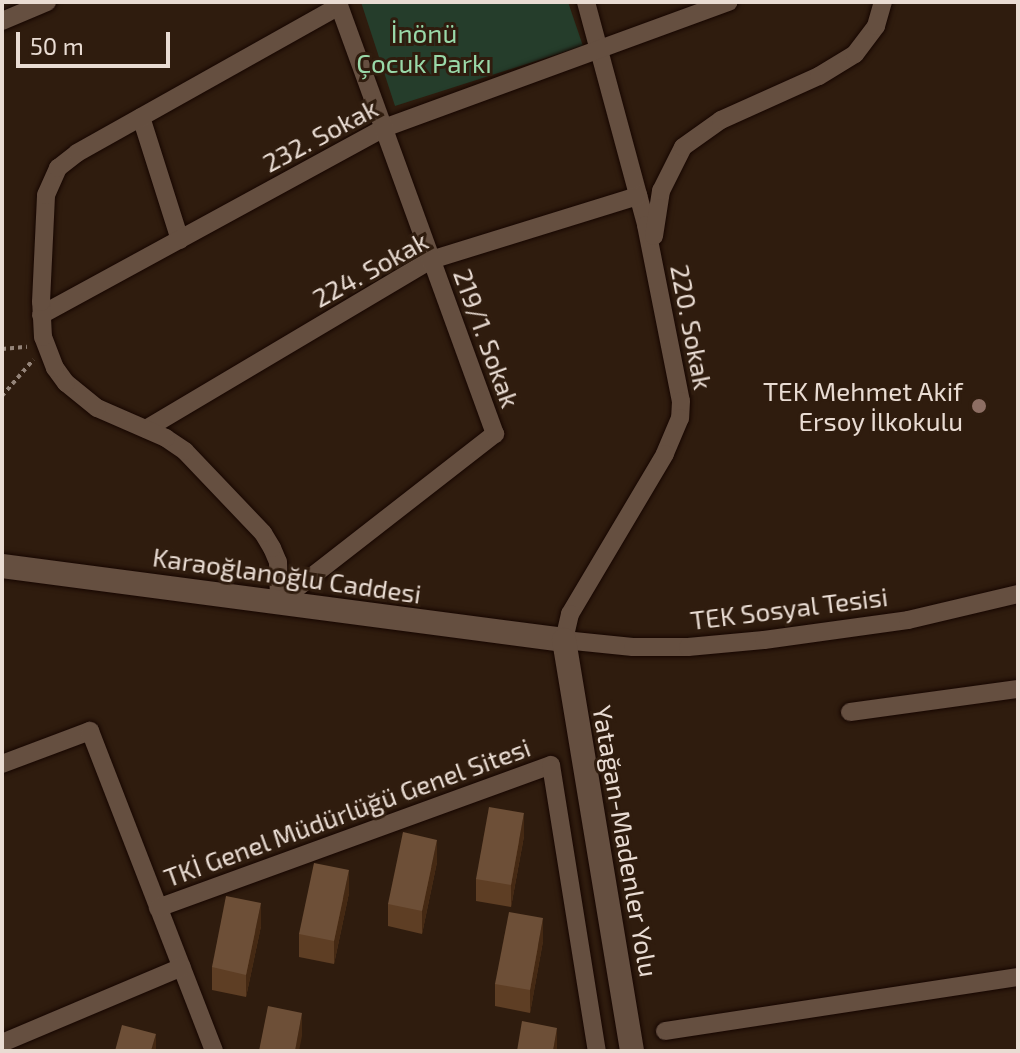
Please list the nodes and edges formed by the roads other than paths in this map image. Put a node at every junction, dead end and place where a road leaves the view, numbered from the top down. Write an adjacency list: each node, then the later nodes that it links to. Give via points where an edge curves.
1 (47, 2): 6 (street)
2 (586, 2): 7 (street, 220. Sokak)
3 (729, 2): 7 (street, 232. Sokak)
4 (883, 2): 12 (street, via 867,41 846,60 721,120 683,147 661,191)
5 (339, 4): 8 (street); 9 (street, 219/1. Sokak)
6 (2, 21)
7 (599, 49): 9 (street, 232. Sokak); 10 (street, 220. Sokak)
8 (141, 117): 11 (street); 14 (street, via 77,153 50,178)
9 (384, 128): 11 (street, 232. Sokak); 13 (street, 219/1. Sokak)
10 (638, 196): 12 (street, 220. Sokak); 13 (street, 224. Sokak)
11 (180, 240): 14 (street, 232. Sokak)
12 (652, 255): 19 (street, 220. Sokak, via 681,387 680,418 665,454 570,614)
13 (431, 260): 15 (street, 224. Sokak); 18 (street, 219/1. Sokak, via 495,434)
14 (41, 315): 15 (street, via 45,345 61,375 97,408)
15 (146, 429): 18 (street, via 185,451 263,533 278,562)
16 (2, 566): 18 (street, Karaoğlanoğlu Caddesi)
17 (1018, 594): 19 (street, TEK Sosyal Tesisi, via 908,620 764,640 633,647)
18 (279, 602): 19 (street, Karaoğlanoğlu Caddesi)
19 (564, 640): 30 (street, Yatağan-Madenler Yolu)
20 (1018, 689): 21 (street)
21 (850, 712)
22 (2, 764): 23 (street, TKİ Genel Müdürlüğü Genel Sitesi, via 90,731)
23 (158, 908): 24 (street, TKİ Genel Müdürlüğü Genel Sitesi); 29 (street, TKİ Genel Müdürlüğü Genel Sitesi, via 551,765)
24 (182, 967): 27 (street); 28 (street, TKİ Genel Müdürlüğü Genel Sitesi)
25 (1018, 977): 26 (street)
26 (665, 1031)
27 (2, 1043)
28 (214, 1051)
29 (597, 1051)
30 (632, 1051)

